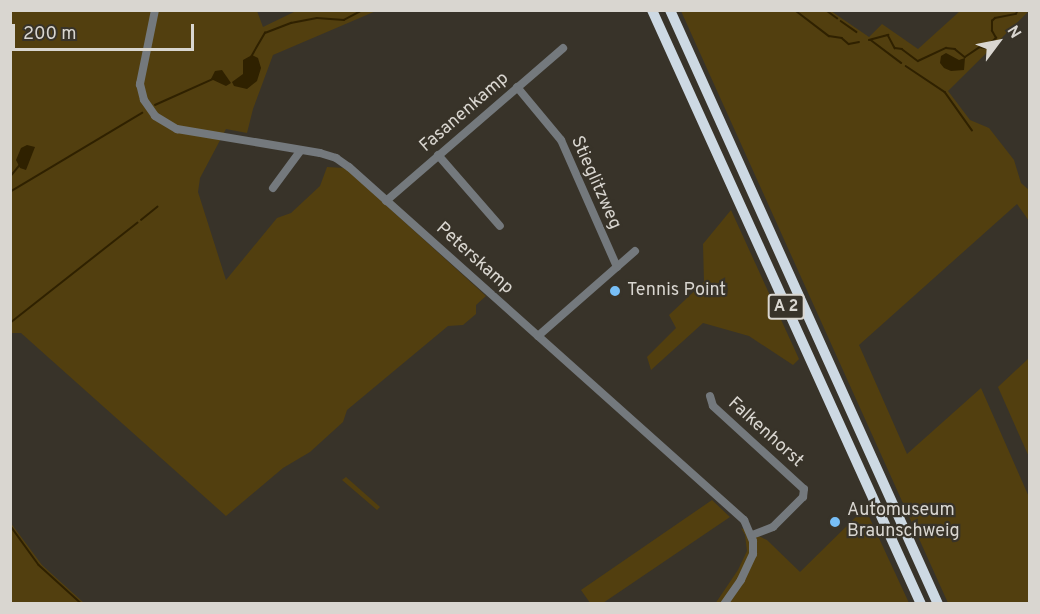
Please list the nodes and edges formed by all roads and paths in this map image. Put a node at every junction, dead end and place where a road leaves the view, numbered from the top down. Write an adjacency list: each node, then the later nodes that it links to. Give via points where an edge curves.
1 (155, 10): 6 (street, Peterskamp, via 140,77 146,103 160,121 177,129)
2 (652, 10): 17 (highway, A 2)
3 (670, 10): 18 (highway, A 2)
4 (563, 48): 5 (street, Fasanenkamp)
5 (517, 87): 7 (street, Fasanenkamp); 12 (street, Stieglitzweg, via 561,140)
6 (301, 150): 8 (street); 9 (street, Peterskamp, via 336,158)
7 (438, 154): 9 (street, Fasanenkamp); 10 (street)
8 (273, 188)
9 (386, 201): 13 (street, Peterskamp)
10 (500, 226)
11 (635, 251): 12 (street)
12 (617, 267): 13 (street)
13 (538, 336): 15 (street, Peterskamp, via 735,511)
14 (710, 396): 15 (street, Falkenhorst, via 713,406 804,489 803,497 773,527)
15 (752, 535): 16 (street, via 752,560)
16 (724, 603)
17 (921, 603)
18 (938, 603)

